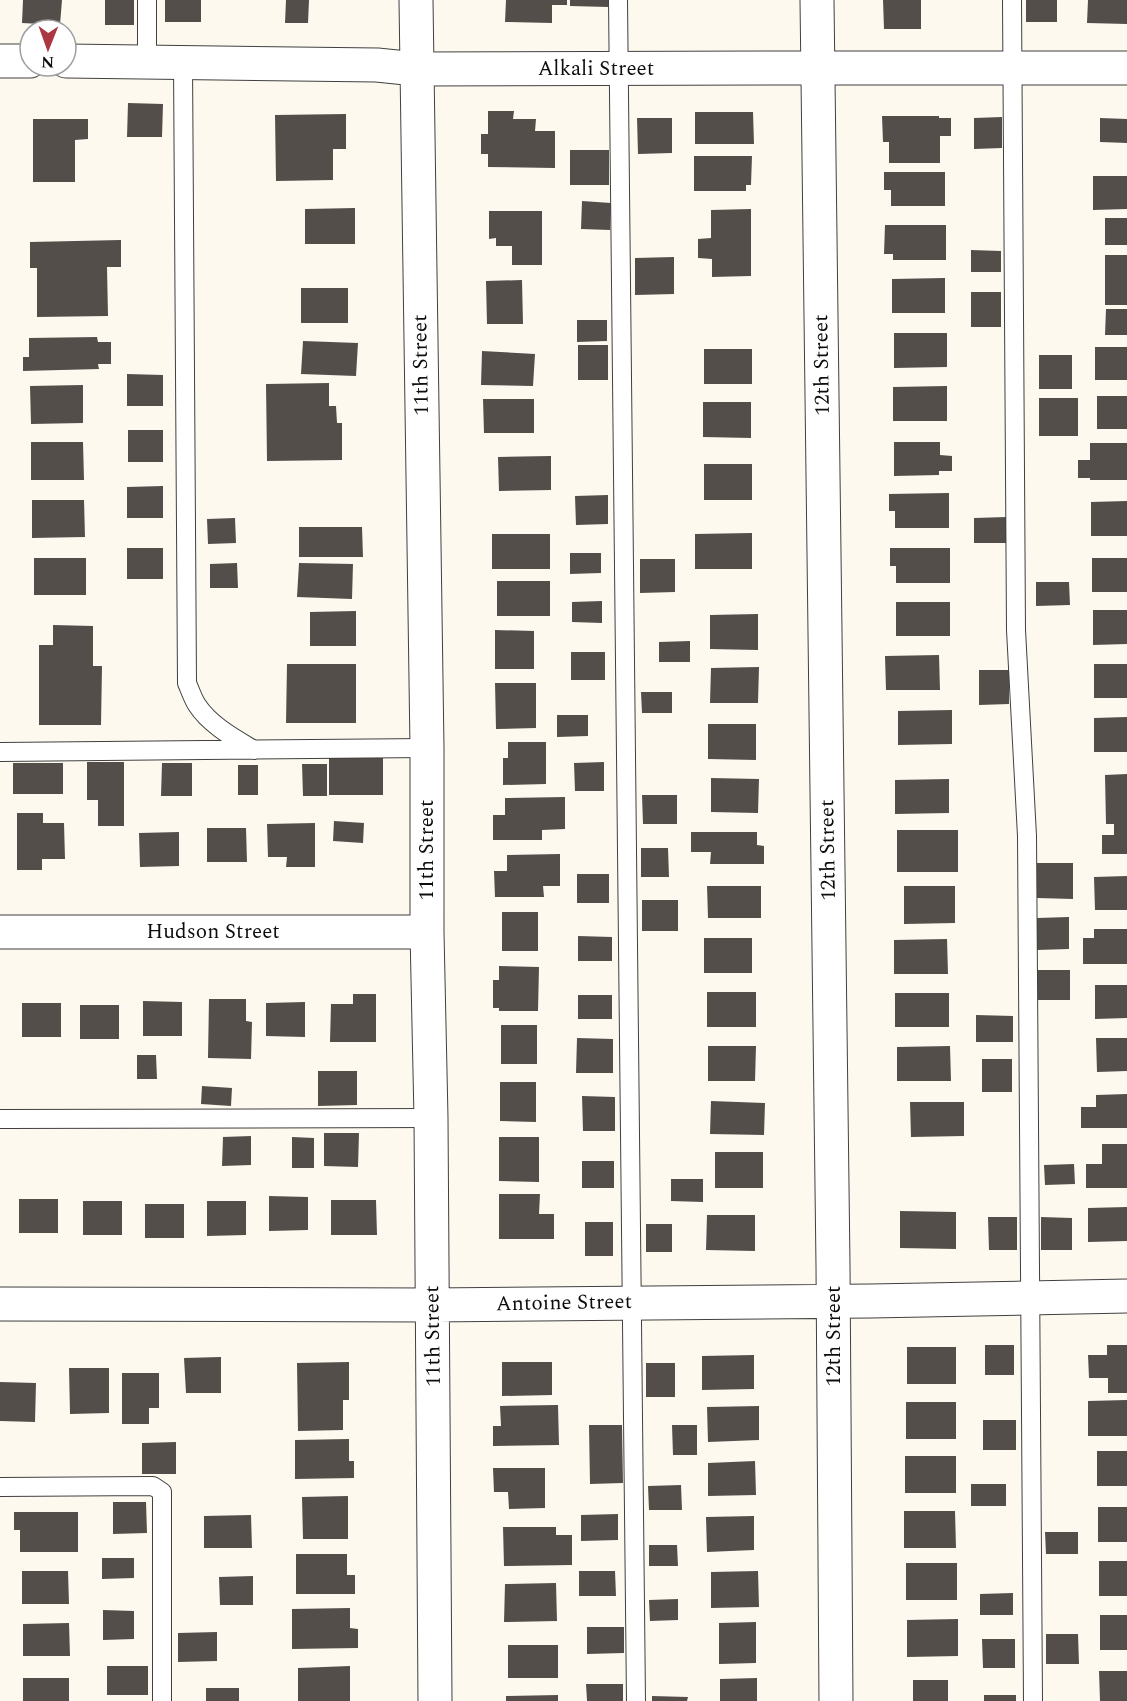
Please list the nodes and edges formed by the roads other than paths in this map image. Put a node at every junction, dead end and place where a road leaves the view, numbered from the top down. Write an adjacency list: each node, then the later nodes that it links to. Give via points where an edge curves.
1 (147, 0): 9 (lane)
2 (416, 0): 14 (street, 11th Street)
3 (618, 0): 15 (lane)
4 (817, 0): 11 (street, 12th Street)
5 (1012, 0): 12 (lane)
6 (0, 61): 7 (street)
7 (18, 61)
8 (78, 61): 9 (street, Alkali Street)
9 (147, 61): 10 (street, Alkali Street)
10 (183, 62): 14 (street, Alkali Street); 17 (lane, via 187,683 197,706 213,723)
11 (818, 68): 12 (street, Alkali Street); 15 (street, Alkali Street); 25 (street, 12th Street)
12 (1013, 68): 13 (street, Alkali Street); 24 (lane, via 1016,630 1027,836)
13 (1127, 68)
14 (416, 69): 15 (street, Alkali Street); 16 (street, 11th Street)
15 (619, 70): 26 (lane)
16 (427, 748): 17 (lane); 20 (street, 11th Street)
17 (254, 750): 18 (lane)
18 (0, 752)
19 (0, 932): 20 (street, Hudson Street)
20 (427, 932): 21 (street, 11th Street)
21 (431, 1118): 22 (lane); 28 (street, 11th Street)
22 (0, 1119)
23 (1127, 1296): 24 (street, Antoine Street)
24 (1030, 1298): 25 (street, Antoine Street); 34 (lane)
25 (833, 1301): 26 (street, Antoine Street); 33 (street, 12th Street)
26 (631, 1302): 28 (street, Antoine Street); 32 (lane)
27 (0, 1304): 28 (street, Antoine Street)
28 (432, 1305): 31 (street, 11th Street)
29 (0, 1488): 30 (lane, via 153,1486 162,1492)
30 (162, 1701)
31 (435, 1701)
32 (636, 1701)
33 (836, 1701)
34 (1033, 1701)

